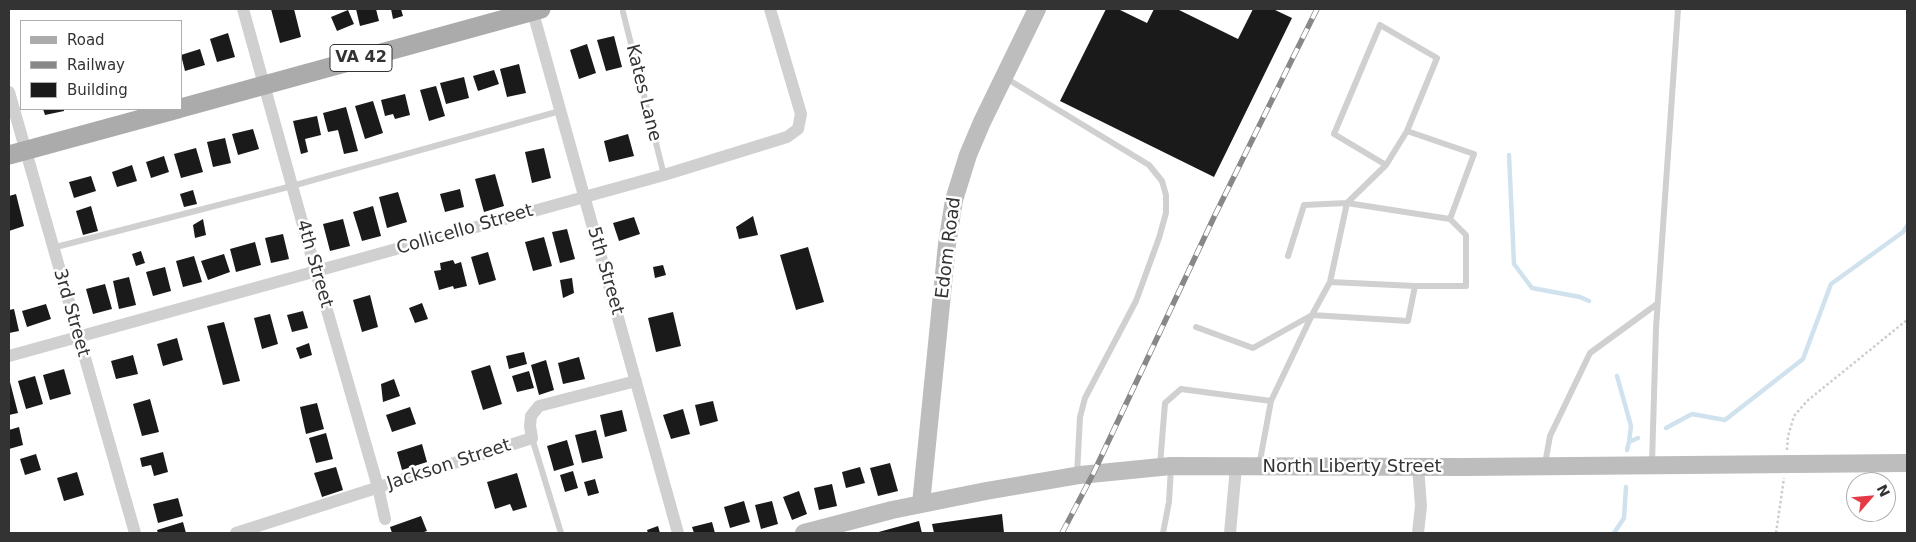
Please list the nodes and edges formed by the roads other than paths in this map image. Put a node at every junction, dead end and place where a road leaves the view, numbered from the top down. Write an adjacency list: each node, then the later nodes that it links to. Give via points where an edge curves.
1 (243, 9): 8 (street, 4th Street)
2 (770, 9): 16 (street, Collicello Street, via 801,114 798,129 787,137)
3 (1037, 9): 7 (street, Edom Road)
4 (1678, 9): 26 (lane)
5 (535, 10): 8 (main road, VA 42); 12 (street, 5th Street)
6 (622, 12): 16 (lane, Kates Lane)
7 (1004, 76): 41 (lane, via 1149,165 1162,181 1166,195 1166,213 1159,238 1136,300 1084,398); 43 (street, Edom Road, via 972,144 951,213)
8 (264, 85): 10 (main road, VA 42); 17 (street, 4th Street)
9 (9, 92): 14 (street, 3rd Street)
10 (182, 107)
11 (173, 110): 14 (main road, VA 42)
12 (560, 111): 17 (lane); 18 (street, 5th Street)
13 (1406, 131): 15 (lane); 15 (lane, via 1437,58 1380,24 1334,134); 20 (lane, via 1474,154)
14 (17, 153): 21 (street, 3rd Street)
15 (1386, 165): 19 (lane)
16 (664, 175): 18 (street, Collicello Street)
17 (292, 186): 21 (lane); 23 (street, 4th Street)
18 (584, 197): 23 (street, Collicello Street); 31 (street, 5th Street)
19 (1347, 203): 20 (lane); 22 (lane, via 1304,205); 24 (lane)
20 (1450, 219): 25 (lane, via 1466,235 1466,286)
21 (52, 248): 29 (street, 3rd Street)
22 (1288, 256)
23 (316, 272): 29 (street, Collicello Street); 42 (street, 4th Street)
24 (1330, 282): 25 (lane); 27 (lane)
25 (1415, 286): 27 (lane, via 1408,320)
26 (1657, 304): 35 (lane); 37 (lane, via 1590,353 1550,436)
27 (1312, 315): 28 (lane, via 1253,348); 32 (lane)
28 (1196, 327)
29 (78, 337): 30 (street, Collicello Street); 45 (street, 3rd Street)
30 (9, 356)
31 (636, 381): 33 (street, Jackson Street, via 539,406 531,416); 48 (street, 5th Street)
32 (1271, 401): 36 (lane, via 1181,389 1165,403); 39 (lane)
33 (532, 438): 42 (street, Jackson Street); 47 (lane)
34 (1907, 463): 35 (street, North Liberty Street)
35 (1652, 464): 37 (street, North Liberty Street)
36 (1165, 466): 38 (street, North Liberty Street); 41 (street, North Liberty Street); 50 (lane, via 1169,502)
37 (1545, 466): 40 (street, North Liberty Street)
38 (1236, 467): 39 (street, North Liberty Street); 51 (street)
39 (1259, 467): 40 (street, North Liberty Street)
40 (1418, 467): 52 (street, via 1421,506)
41 (1077, 475): 43 (street, North Liberty Street)
42 (378, 487): 44 (street, 4th Street); 46 (street, Jackson Street)
43 (921, 504): 49 (street, North Liberty Street)
44 (386, 520)
45 (135, 533)
46 (236, 533)
47 (561, 533)
48 (678, 533)
49 (804, 533)
50 (1163, 533)
51 (1230, 533)
52 (1418, 533)

